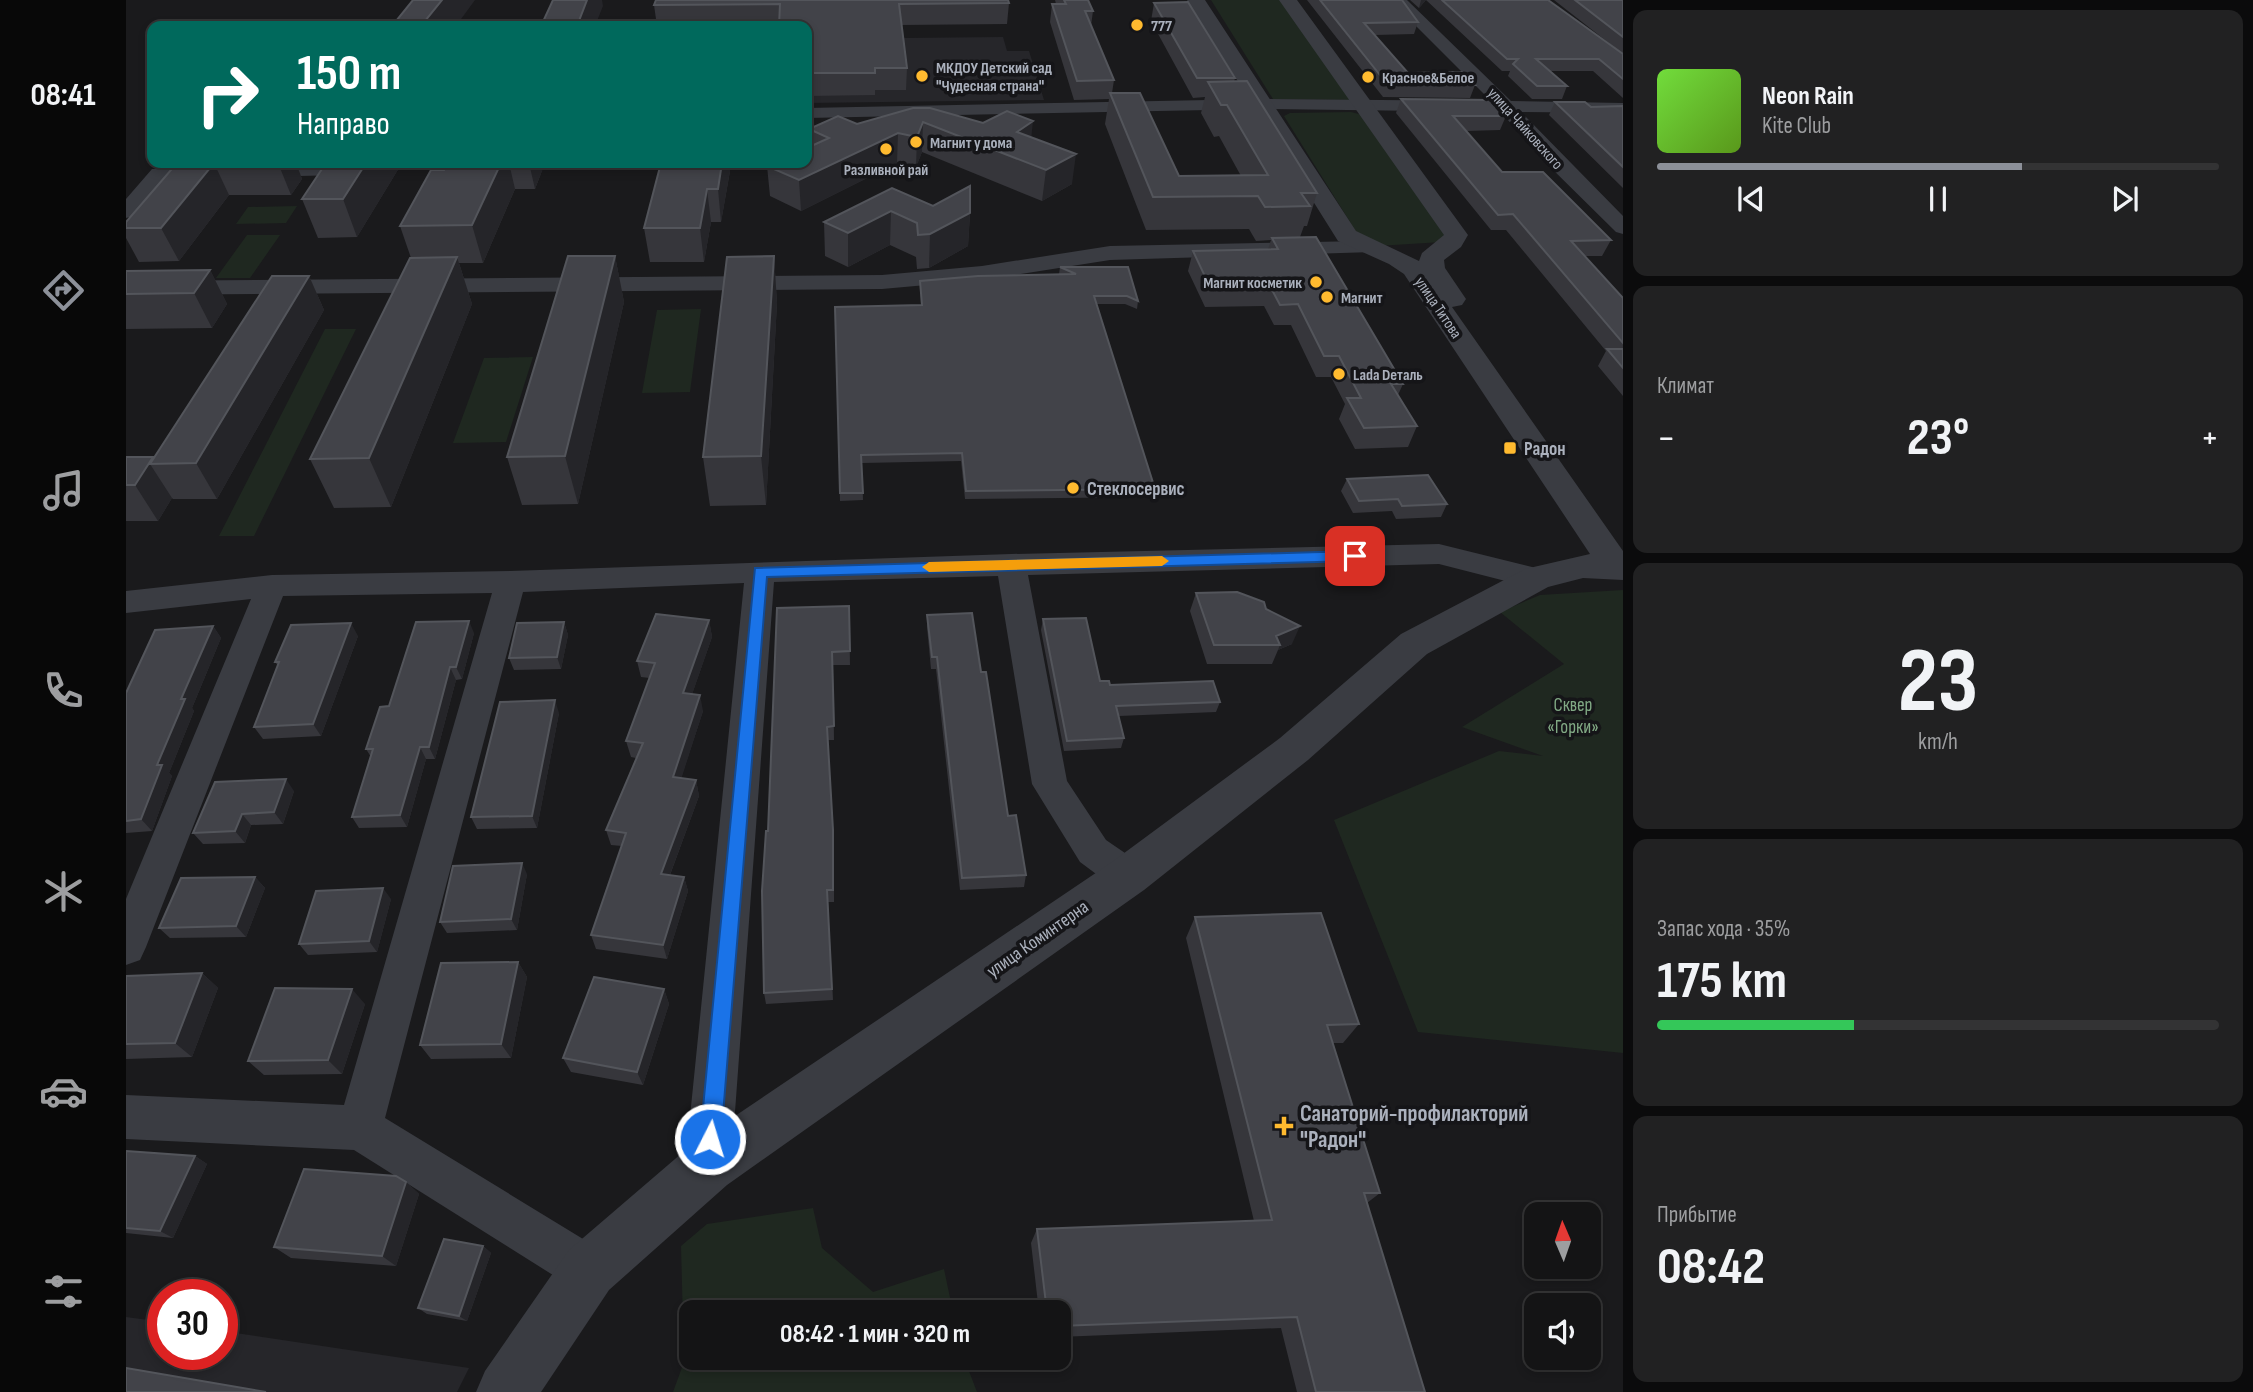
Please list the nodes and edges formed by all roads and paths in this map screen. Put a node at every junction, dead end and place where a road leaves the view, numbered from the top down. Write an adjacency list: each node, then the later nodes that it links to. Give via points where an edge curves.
1 (1196, 0): 4 (street)
2 (1288, 0): 5 (street)
3 (1398, 0): 6 (street, улица Чайковского)
4 (1261, 104): 5 (street); 8 (street); 12 (street)
5 (1362, 104): 6 (street); 13 (street, via 1456,234)
6 (1509, 108): 7 (street); 11 (street, улица Чайковского, via 1549,155)
7 (1623, 108)
8 (812, 113)
9 (336, 171): 10 (street, via 159,173)
10 (126, 212)
11 (1619, 220)
12 (1348, 243): 13 (street); 14 (street, via 1110,253 982,273 882,282); 15 (street, улица Титова, via 1406,262 1413,269)
13 (1447, 246): 15 (street, улица Титова, via 1431,258 1432,268)
14 (126, 288)
15 (1621, 561): 18 (street, улица Коминтерна)
16 (1011, 564): 17 (street); 18 (street, via 1439,554); 22 (street, via 1051,784 1093,851)
17 (760, 572): 19 (street); 26 (street)
18 (1537, 578): 22 (street, улица Коминтерна, via 1414,644 1294,749)
19 (510, 582): 20 (street); 25 (street)
20 (272, 586): 21 (street); 23 (street)
21 (126, 601)
22 (1128, 876): 26 (street, улица Коминтерна)
23 (126, 947)
24 (126, 1117): 25 (street)
25 (360, 1128): 27 (street)
26 (708, 1166): 27 (street, улица Коминтерна)
27 (589, 1270): 28 (street, улица Коминтерна)
28 (506, 1392)

